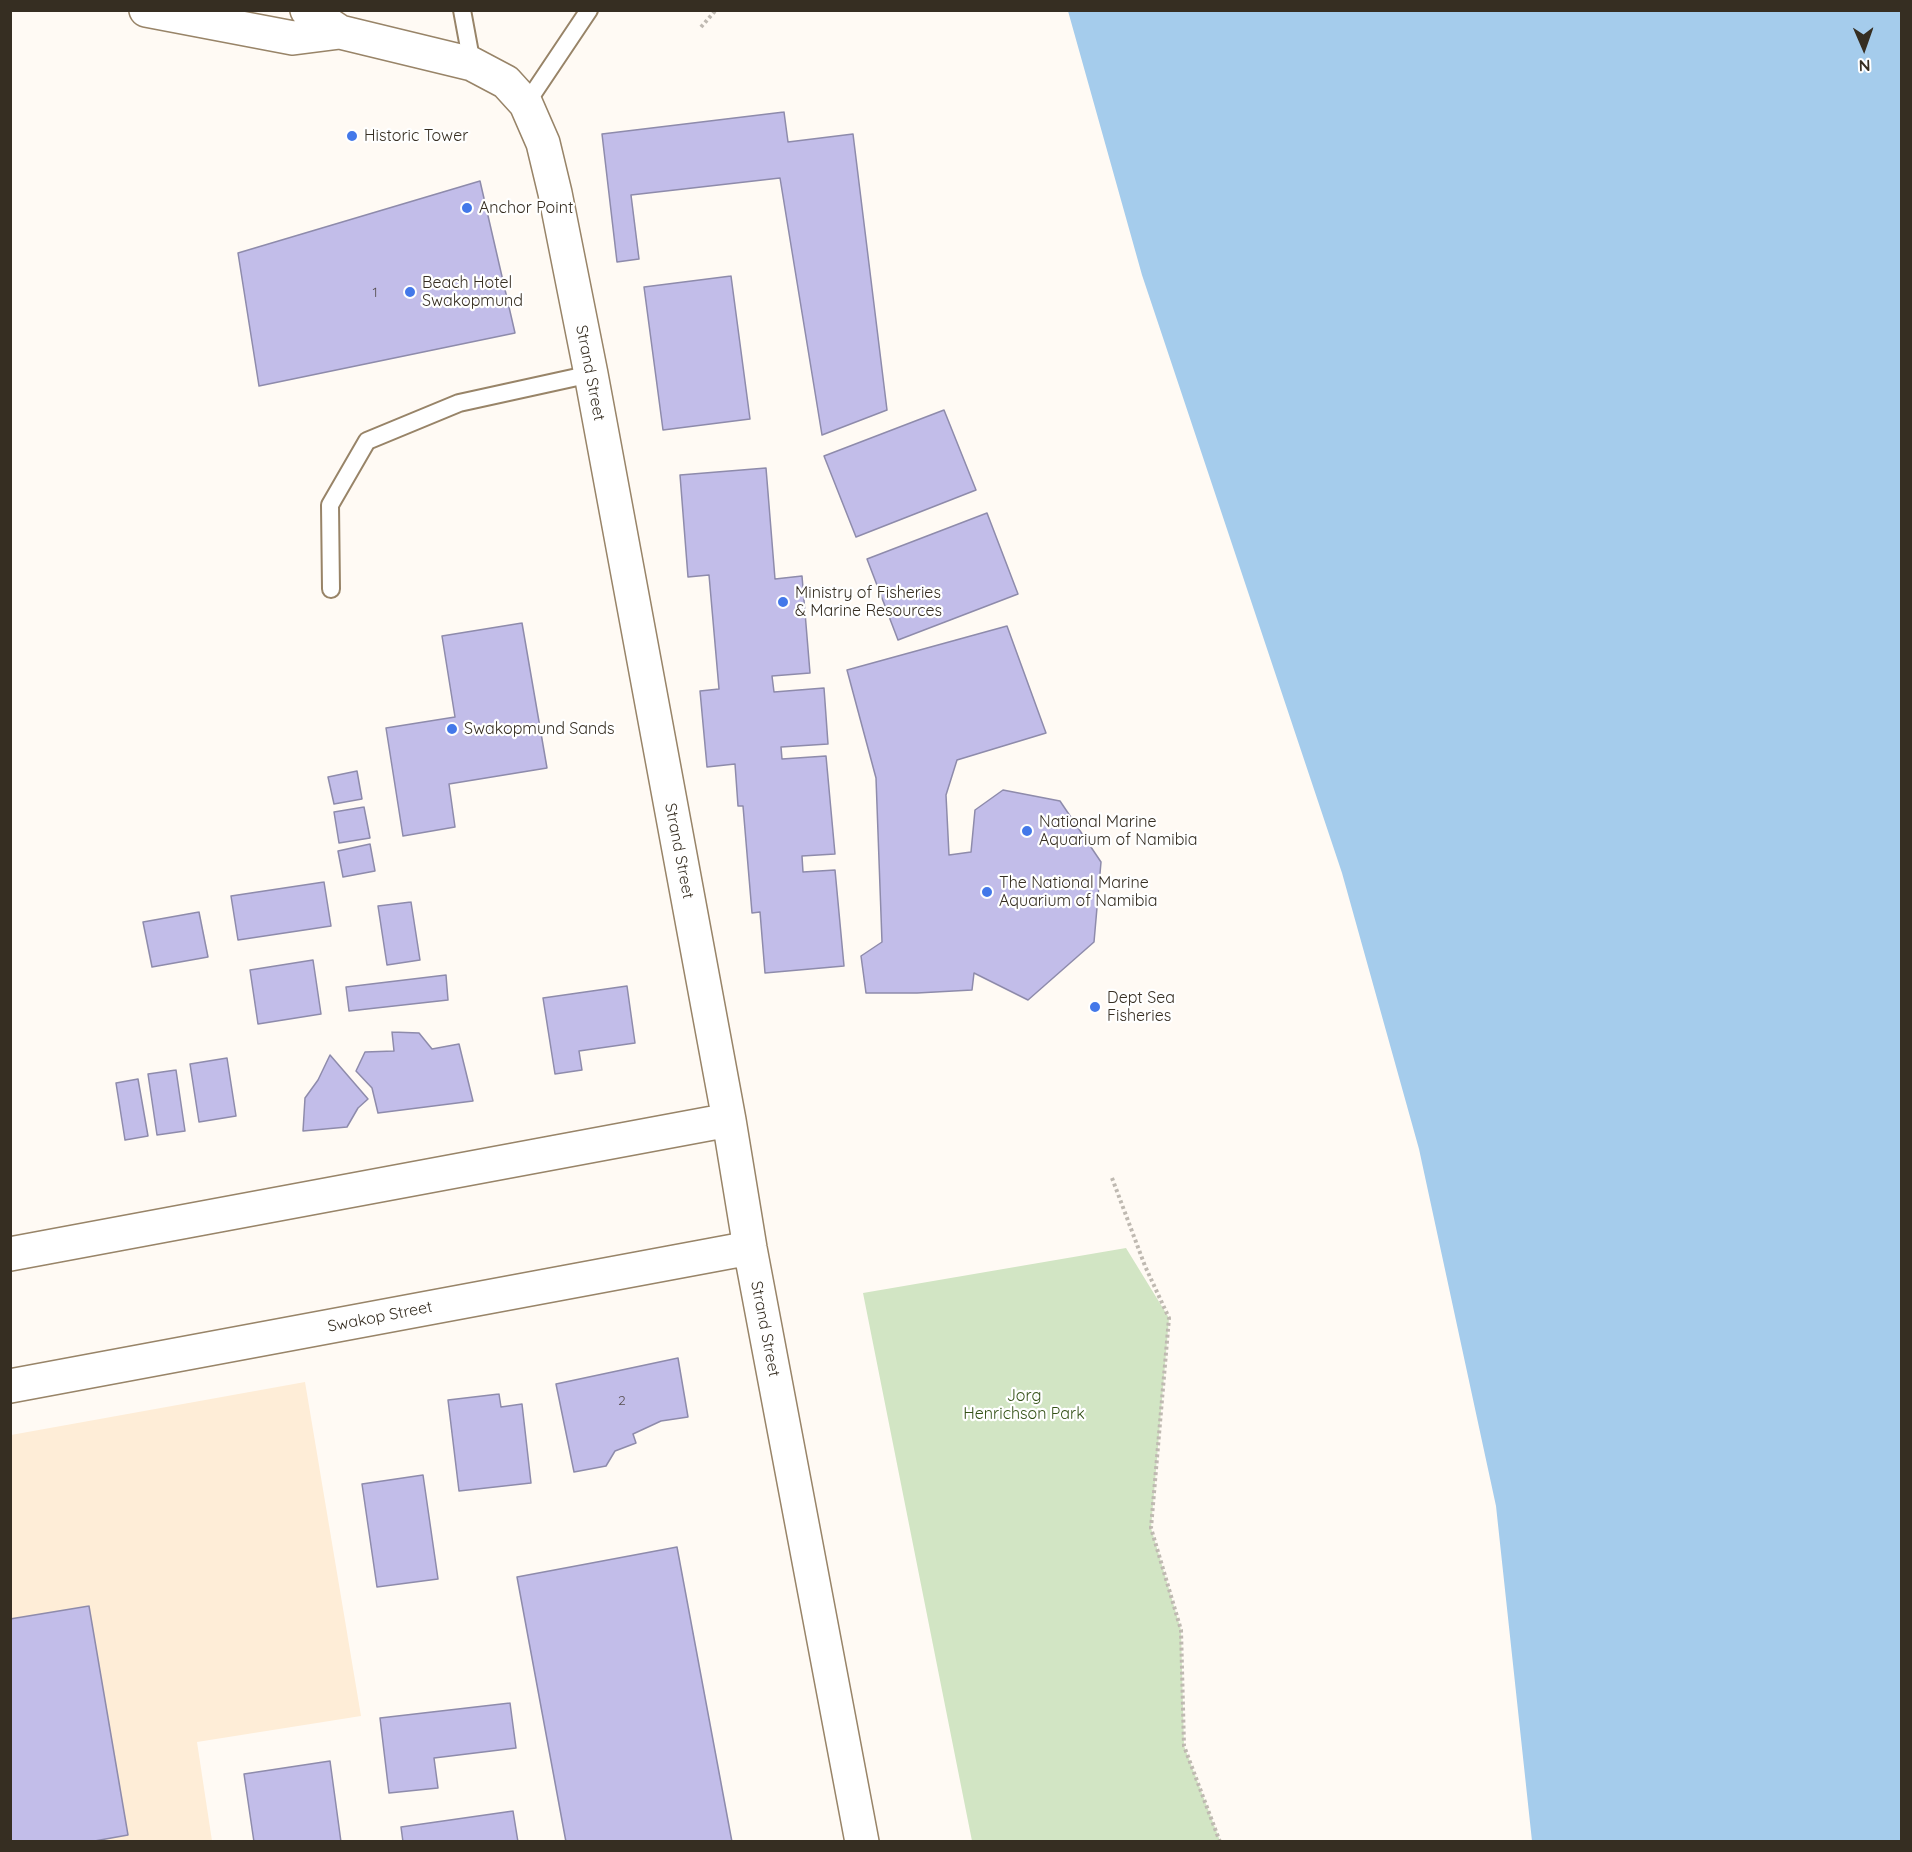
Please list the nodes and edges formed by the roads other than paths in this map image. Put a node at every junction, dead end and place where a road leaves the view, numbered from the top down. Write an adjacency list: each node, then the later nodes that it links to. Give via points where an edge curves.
1 (146, 10): 5 (street, via 293,38)
2 (307, 10): 5 (street, Strand Street)
3 (462, 10): 6 (lane)
4 (589, 10): 7 (lane)
5 (340, 32): 6 (street, Strand Street)
6 (472, 64): 7 (street, Strand Street, via 506,82)
7 (526, 104): 8 (street, Strand Street, via 543,143)
8 (591, 374): 9 (lane, via 459,403 367,441 330,505); 10 (street, Strand Street)
9 (331, 589)
10 (729, 1120): 11 (street, Strand Street); 12 (street)
11 (750, 1248): 13 (street, Swakop Street); 14 (street, Strand Street)
12 (10, 1254)
13 (10, 1386)
14 (862, 1842)

